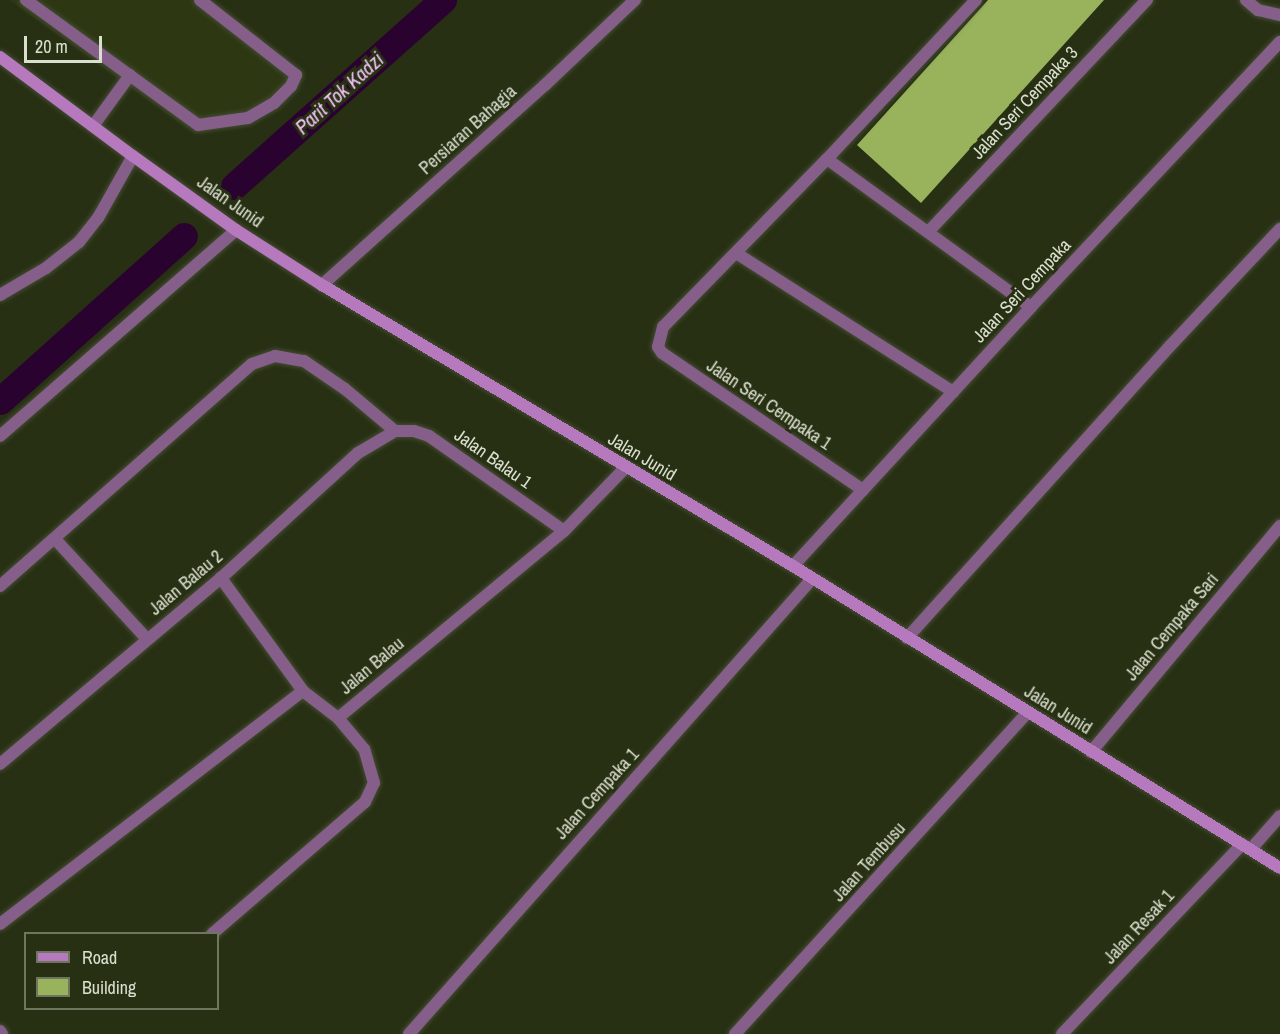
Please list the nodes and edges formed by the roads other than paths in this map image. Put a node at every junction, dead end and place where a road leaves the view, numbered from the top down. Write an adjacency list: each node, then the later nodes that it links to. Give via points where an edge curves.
1 (26, 0): 10 (street)
2 (200, 0): 10 (street, via 296,75 291,86 274,103 248,118 198,125)
3 (635, 0): 18 (street, Persiaran Bahagia)
4 (976, 0): 13 (street)
5 (1147, 0): 16 (street, Jalan Seri Cempaka 3)
6 (1246, 0): 7 (street, via 1258,10)
7 (1280, 15)
8 (1280, 42): 20 (street, Jalan Seri Cempaka)
9 (0, 57): 11 (street, Jalan Junid)
10 (130, 75): 11 (street)
11 (93, 126): 12 (street, Jalan Junid)
12 (133, 156): 15 (street, Jalan Junid); 19 (street, via 98,218 79,242 46,268)
13 (827, 159): 16 (street); 17 (street)
14 (1280, 229): 33 (street)
15 (236, 230): 18 (street, Jalan Junid); 23 (street)
16 (929, 231): 20 (street)
17 (736, 253): 21 (street); 25 (street, Jalan Seri Cempaka 1, via 663,327 658,347)
18 (322, 285): 24 (street, Jalan Junid)
19 (0, 295)
20 (1031, 307): 21 (street, Jalan Seri Cempaka)
21 (953, 392): 25 (street, Jalan Seri Cempaka)
22 (395, 431): 27 (street, Jalan Balau 1, via 429,436); 28 (street, via 304,361 275,356 252,364); 30 (street, Jalan Balau 2, via 358,453)
23 (0, 436)
24 (625, 468): 27 (street, Jalan Balau); 29 (street, Jalan Junid)
25 (863, 490): 29 (street, Jalan Seri Cempaka)
26 (1280, 526): 38 (street, Jalan Cempaka Sari)
27 (564, 531): 37 (street, Jalan Balau)
28 (55, 539): 32 (street); 34 (street)
29 (793, 566): 31 (street, Jalan Junid)
30 (221, 578): 34 (street, Jalan Balau 2); 35 (street)
31 (812, 579): 33 (street, Jalan Junid); 45 (street, Jalan Cempaka 1)
32 (0, 586)
33 (906, 638): 36 (street, Jalan Junid)
34 (147, 639): 39 (street, Jalan Balau 2)
35 (303, 691): 37 (street); 43 (street)
36 (1028, 712): 38 (street, Jalan Junid); 46 (street, Jalan Tembusu)
37 (338, 718): 44 (street, Jalan Balau, via 364,749 370,766 374,783 365,802)
38 (1091, 752): 41 (street, Jalan Junid)
39 (0, 764)
40 (1280, 816): 41 (street, Jalan Resak 1)
41 (1247, 847): 42 (street, Jalan Junid); 47 (street, Jalan Resak 1)
42 (1280, 868)
43 (0, 924)
44 (213, 932)
45 (409, 1034)
46 (735, 1034)
47 (1062, 1034)

